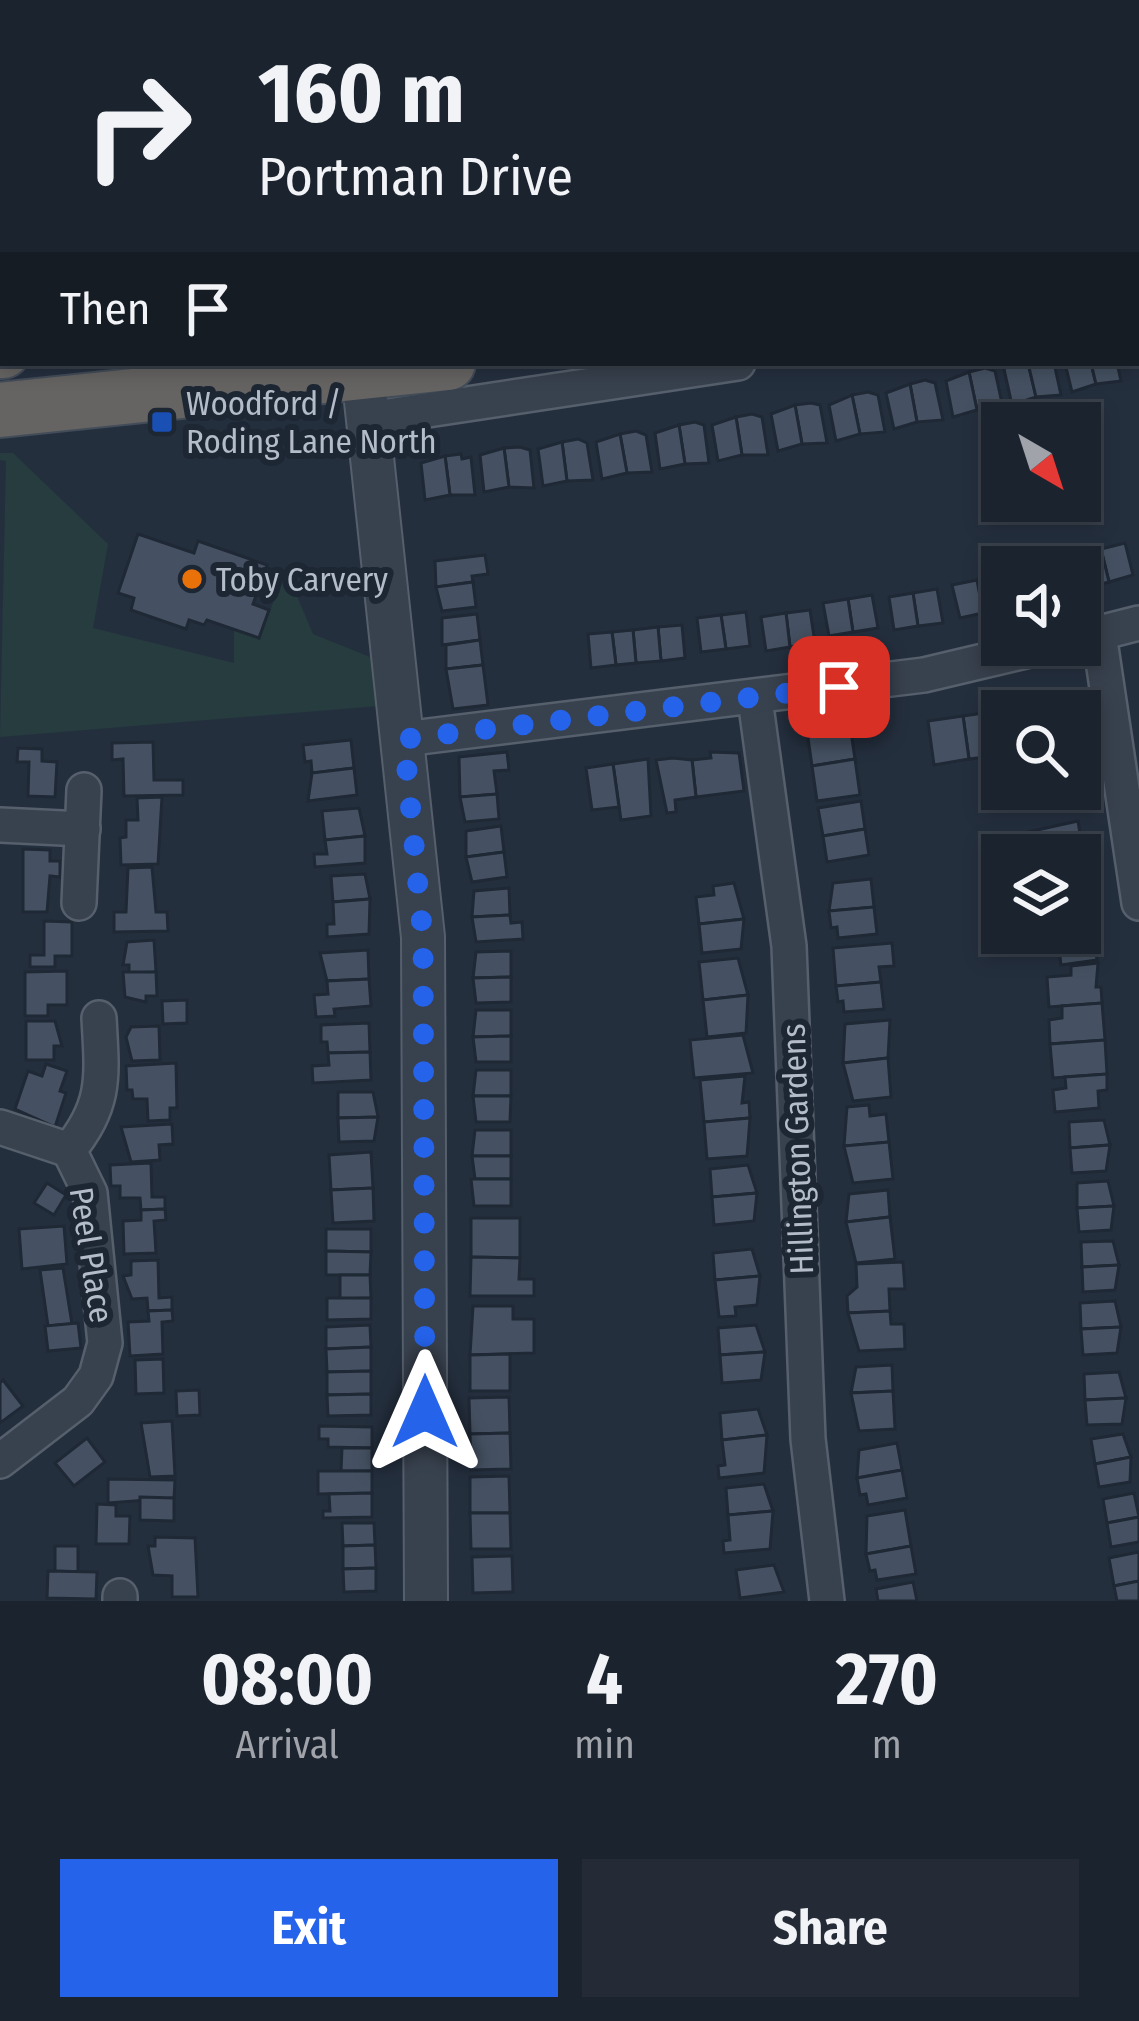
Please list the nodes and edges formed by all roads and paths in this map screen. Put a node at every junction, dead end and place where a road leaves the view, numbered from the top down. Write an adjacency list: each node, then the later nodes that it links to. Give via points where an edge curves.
1 (441, 366): 3 (highway)
2 (704, 366): 3 (street)
3 (366, 396): 4 (highway); 10 (street)
4 (0, 410)
5 (1139, 623): 6 (street)
6 (1101, 633)
7 (981, 662): 9 (street)
8 (1096, 666): 15 (street)
9 (754, 699): 10 (street); 21 (street, Hillington Gardens, via 788,946 808,1439)
10 (404, 739): 20 (street, via 423,938)
11 (84, 790): 13 (street)
12 (0, 825): 13 (street)
13 (83, 829): 14 (street)
14 (79, 903)
15 (1139, 903)
16 (99, 1018): 18 (street, Peel Place, via 102,1082 93,1121)
17 (2, 1133): 18 (street, Peel Place)
18 (69, 1150): 19 (street, Peel Place, via 90,1193 105,1342 78,1401)
19 (0, 1461)
20 (426, 1601)
21 (826, 1601)

